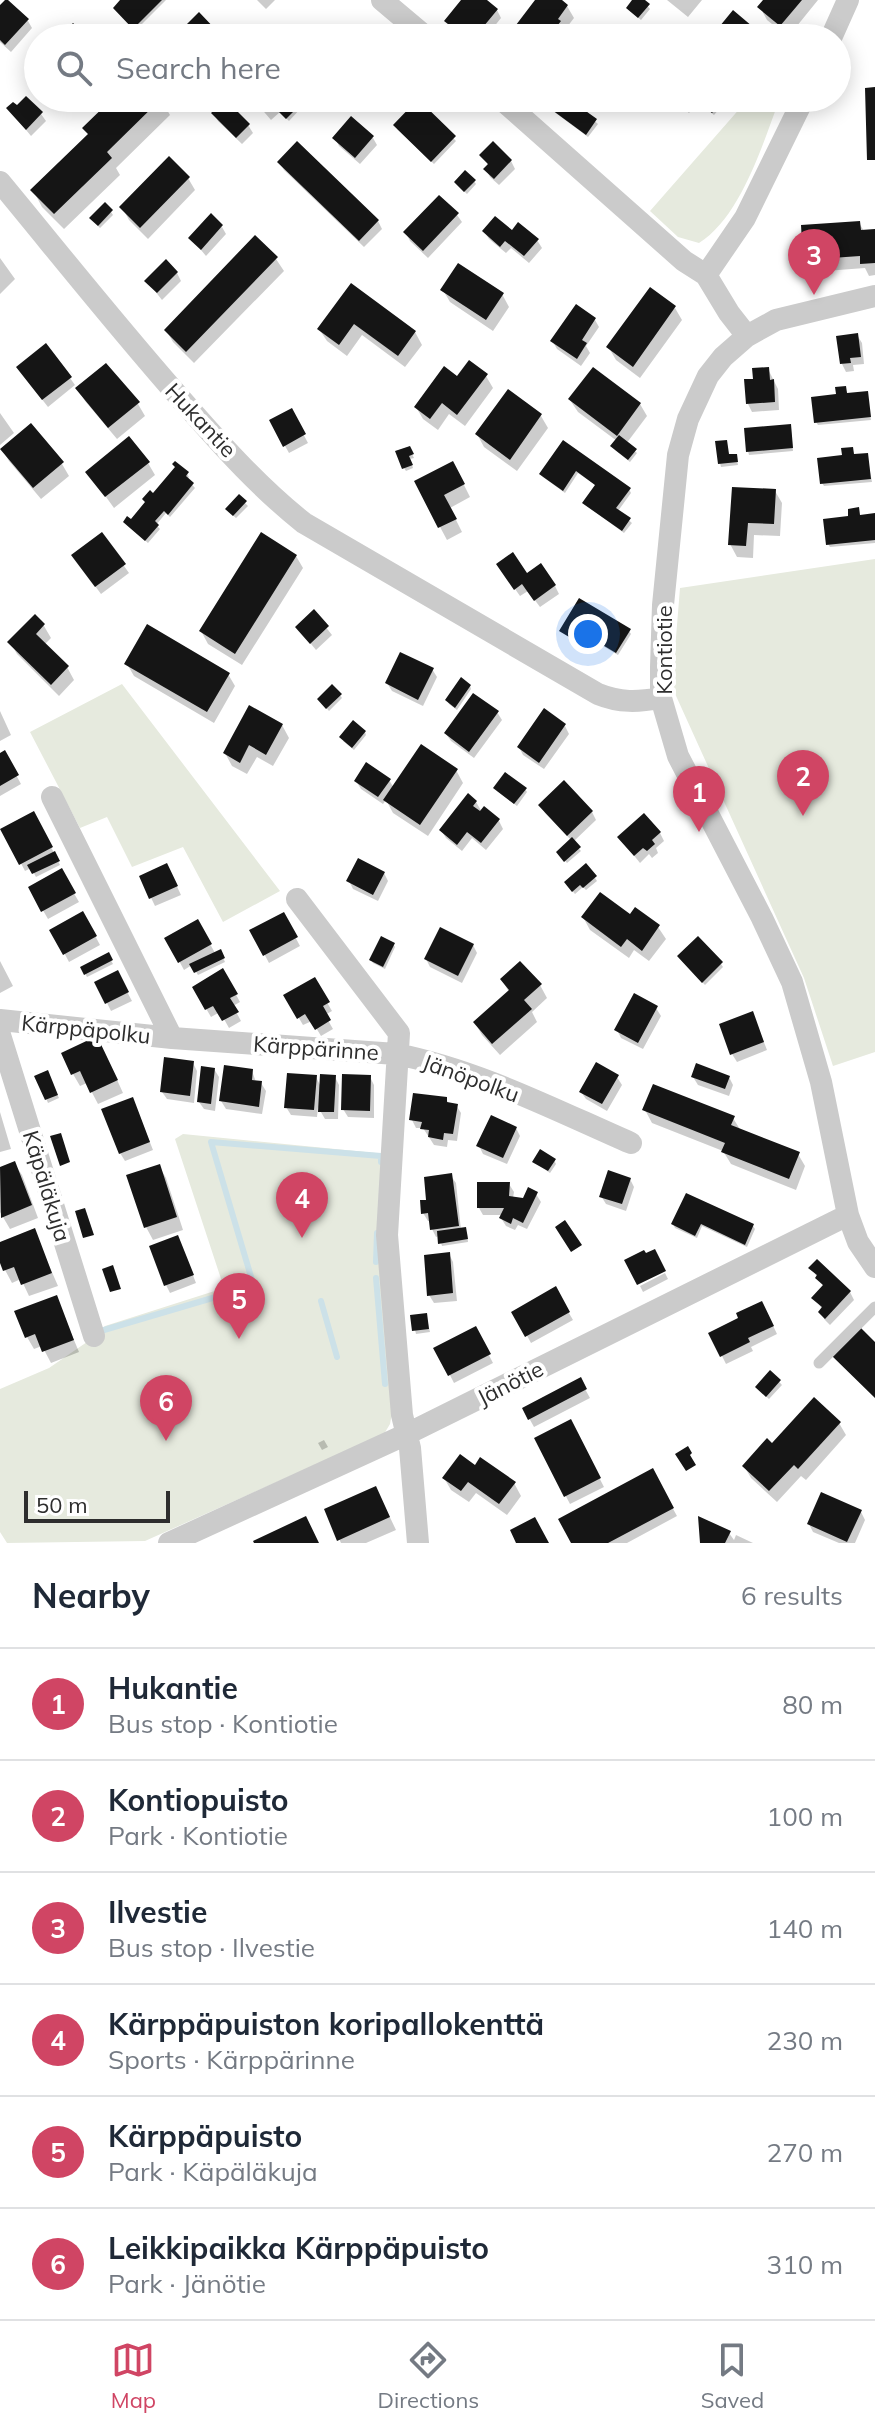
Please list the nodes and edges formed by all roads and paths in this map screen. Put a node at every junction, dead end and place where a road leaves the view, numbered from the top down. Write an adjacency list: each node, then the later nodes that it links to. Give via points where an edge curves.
1 (382, 0): 3 (street)
2 (848, 0): 4 (street)
3 (410, 24)
4 (837, 24)
5 (516, 112): 8 (street)
6 (797, 112): 8 (street, via 745,218)
7 (0, 182): 11 (street, Hukantie, via 212,435 304,523 598,694 629,702)
8 (706, 275): 10 (street)
9 (875, 296): 10 (street, Kontiotie, via 776,320)
10 (747, 336): 11 (street, Kontiotie, via 708,376 678,455 663,605)
11 (661, 698): 19 (street, Kontiotie, via 678,756 792,982 821,1082)
12 (52, 797): 16 (street)
13 (297, 899): 17 (street, Jänöpolku, via 399,1033)
14 (0, 1020): 16 (street, Kärppäpolku)
15 (0, 1035): 22 (street, Käpäläkuja)
16 (172, 1038): 17 (street, Kärppärinne)
17 (396, 1054): 18 (street, Jänöpolku, via 473,1077); 24 (street, Kärppärinne, via 387,1235)
18 (631, 1143)
19 (848, 1215): 20 (street, Kontiotie); 24 (street, Jänötie)
20 (875, 1267)
21 (875, 1307): 23 (lane)
22 (94, 1336)
23 (819, 1363)
24 (407, 1434): 25 (street, Jänötie); 26 (street, Kärppärinne)
25 (169, 1543)
26 (418, 1543)

